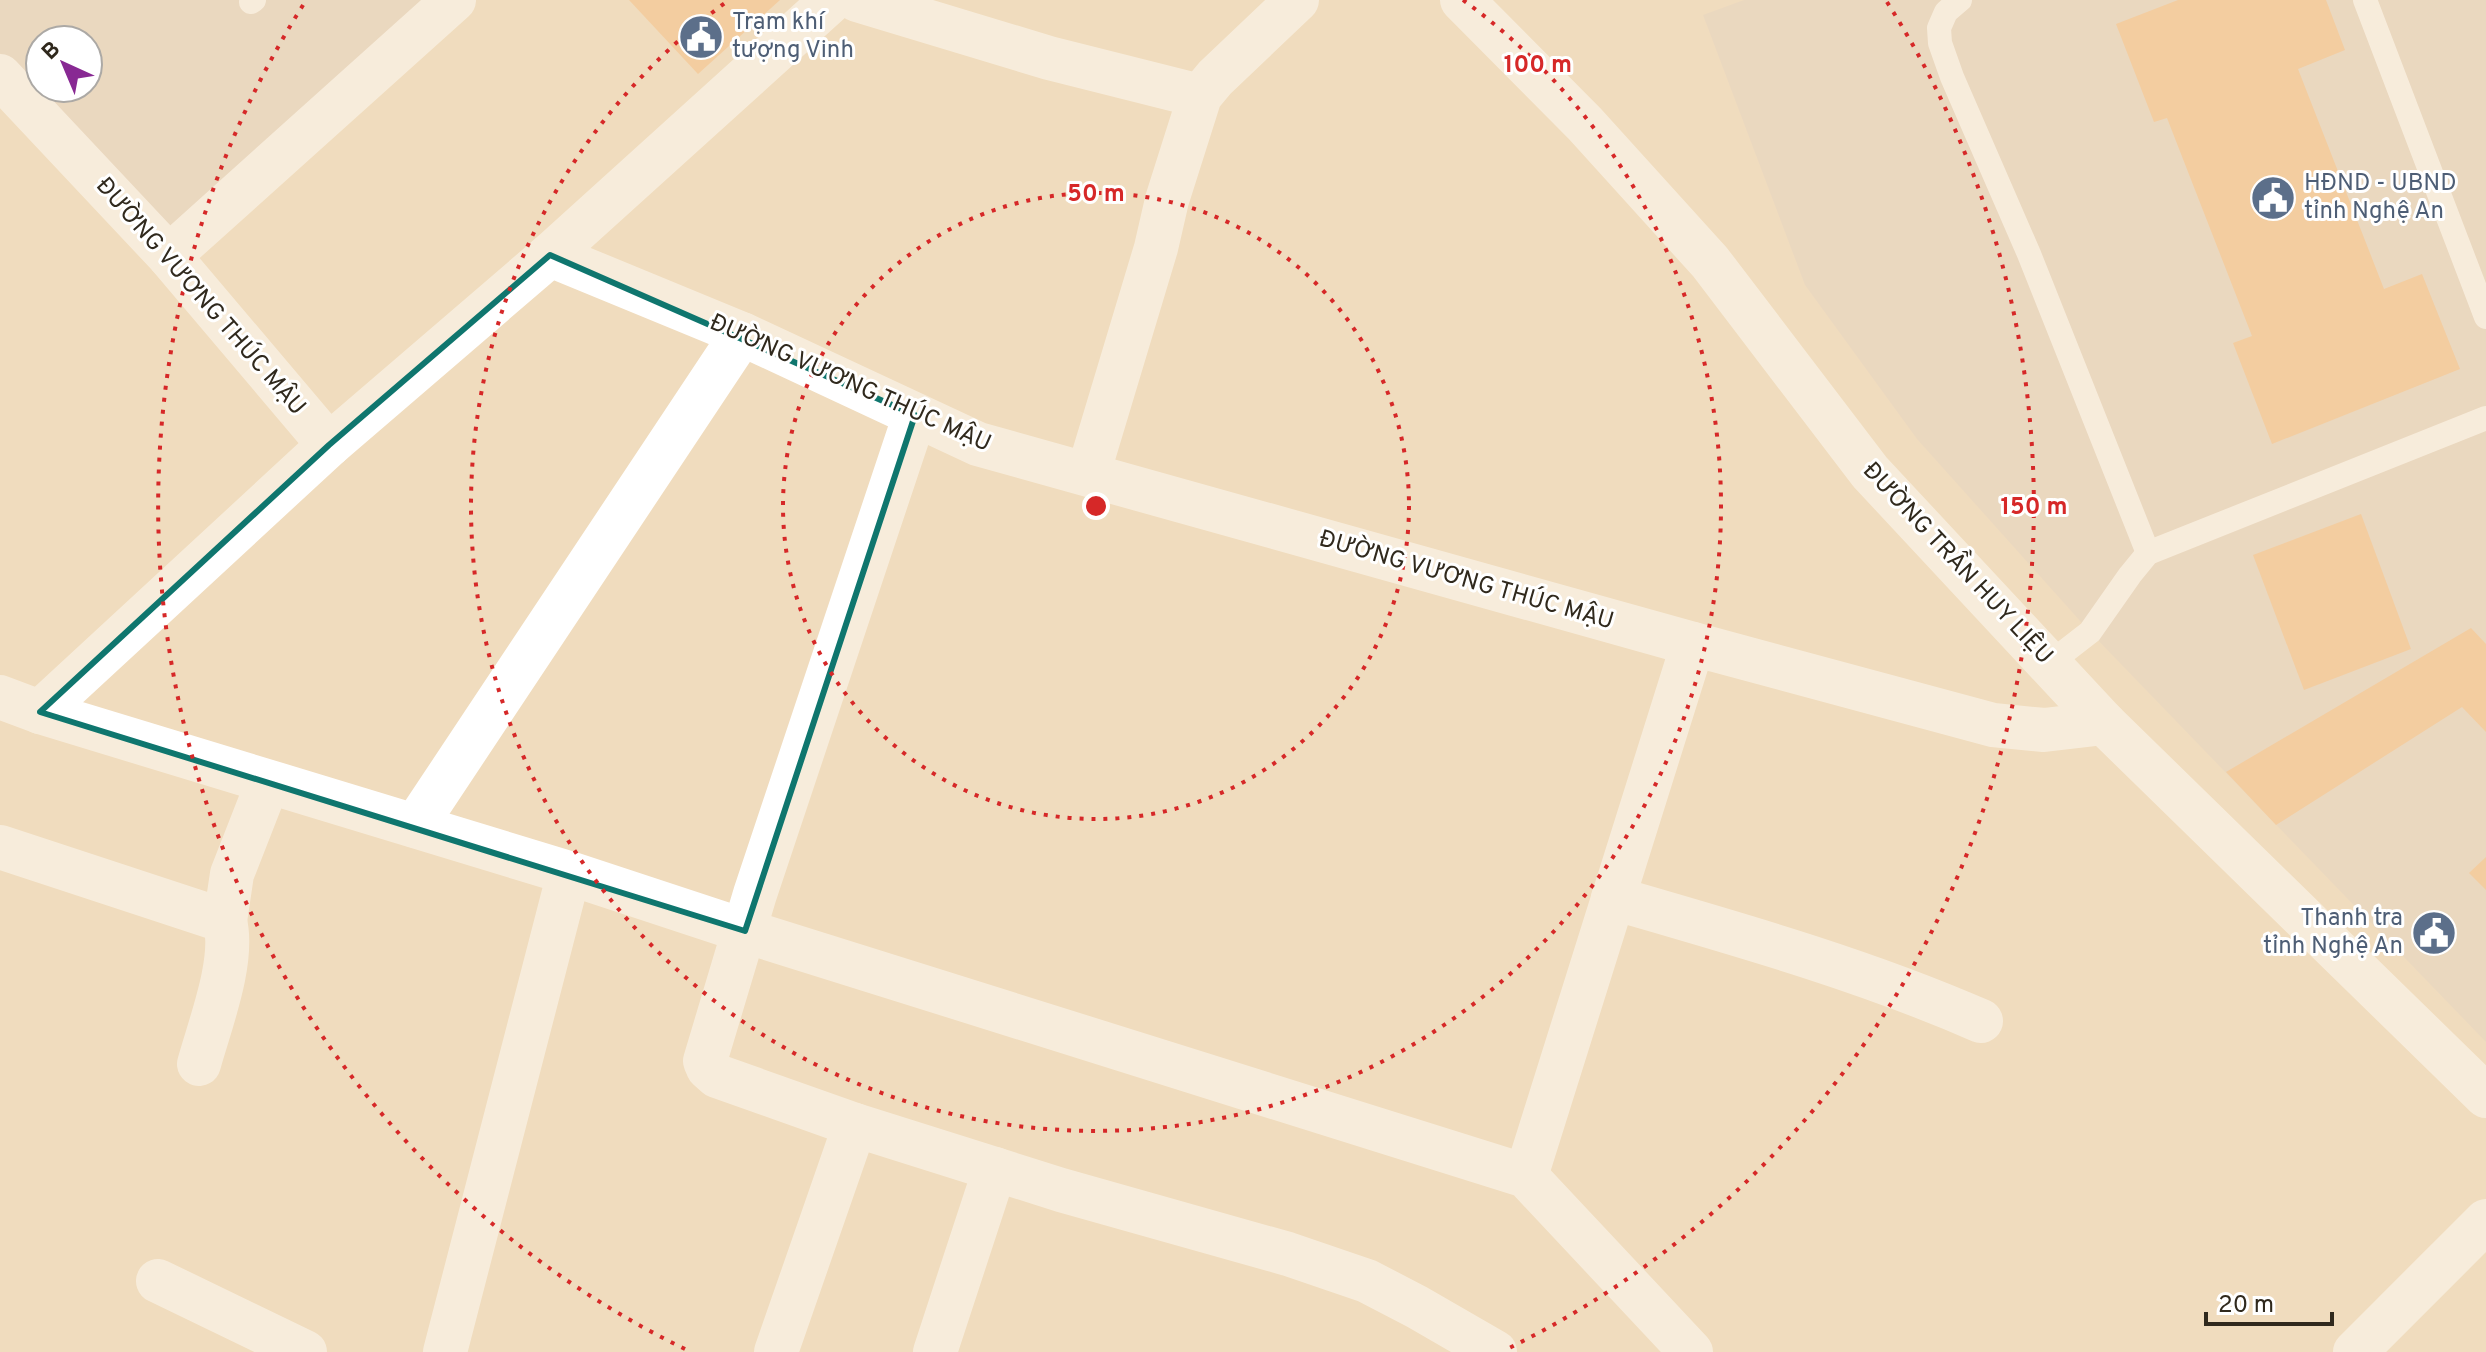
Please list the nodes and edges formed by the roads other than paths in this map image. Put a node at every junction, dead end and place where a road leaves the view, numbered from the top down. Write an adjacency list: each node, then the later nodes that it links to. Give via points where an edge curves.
1 (454, 0): 11 (street)
2 (832, 0): 10 (street)
3 (857, 0): 9 (street, via 1049,58)
4 (1297, 0): 9 (street)
5 (1462, 0): 20 (street, ĐƯỜNG TRẦN HUY LIỆU, via 1585,124 1710,262 1870,472)
6 (1960, 0): 18 (lane, via 1946,12 1940,43)
7 (2365, 0): 12 (lane)
8 (0, 76): 11 (street, ĐƯỜNG VƯƠNG THÚC MẬU)
9 (1200, 96): 17 (street)
10 (550, 255): 13 (street, ĐƯỜNG VƯƠNG THÚC MẬU); 16 (street)
11 (169, 256): 16 (street, ĐƯỜNG VƯƠNG THÚC MẬU)
12 (2486, 317)
13 (742, 334): 14 (street, ĐƯỜNG VƯƠNG THÚC MẬU); 25 (street)
14 (915, 415): 17 (street, ĐƯỜNG VƯƠNG THÚC MẬU, via 978,444); 30 (street)
15 (2486, 418): 18 (lane)
16 (329, 445): 22 (street)
17 (1088, 474): 19 (street, ĐƯỜNG VƯƠNG THÚC MẬU)
18 (2148, 553): 20 (lane, via 2090,632)
19 (1693, 644): 23 (street, ĐƯỜNG VƯƠNG THÚC MẬU, via 1993,725 2044,730); 28 (street)
20 (2050, 663): 23 (street, ĐƯỜNG TRẦN HUY LIỆU)
21 (0, 697): 22 (street)
22 (40, 712): 24 (street)
23 (2104, 723): 33 (street, ĐƯỜNG TRẦN HUY LIỆU)
24 (268, 782): 25 (street); 29 (street, via 232,874)
25 (415, 826): 27 (street)
26 (0, 847): 29 (street)
27 (569, 873): 30 (street); 40 (street)
28 (1613, 898): 31 (street, via 1847,970); 36 (street)
29 (225, 921): 32 (street, via 226,963)
30 (745, 931): 34 (street, via 705,1061 708,1068 717,1076); 36 (street)
31 (1981, 1021)
32 (199, 1064)
33 (2486, 1096)
34 (855, 1125): 35 (street); 41 (street)
35 (995, 1169): 42 (street); 43 (street, via 1367,1281)
36 (1526, 1176): 44 (street)
37 (2486, 1221): 45 (street)
38 (158, 1281): 39 (street)
39 (305, 1352)
40 (445, 1352)
41 (776, 1352)
42 (935, 1352)
43 (1495, 1352)
44 (1691, 1352)
45 (2355, 1352)

